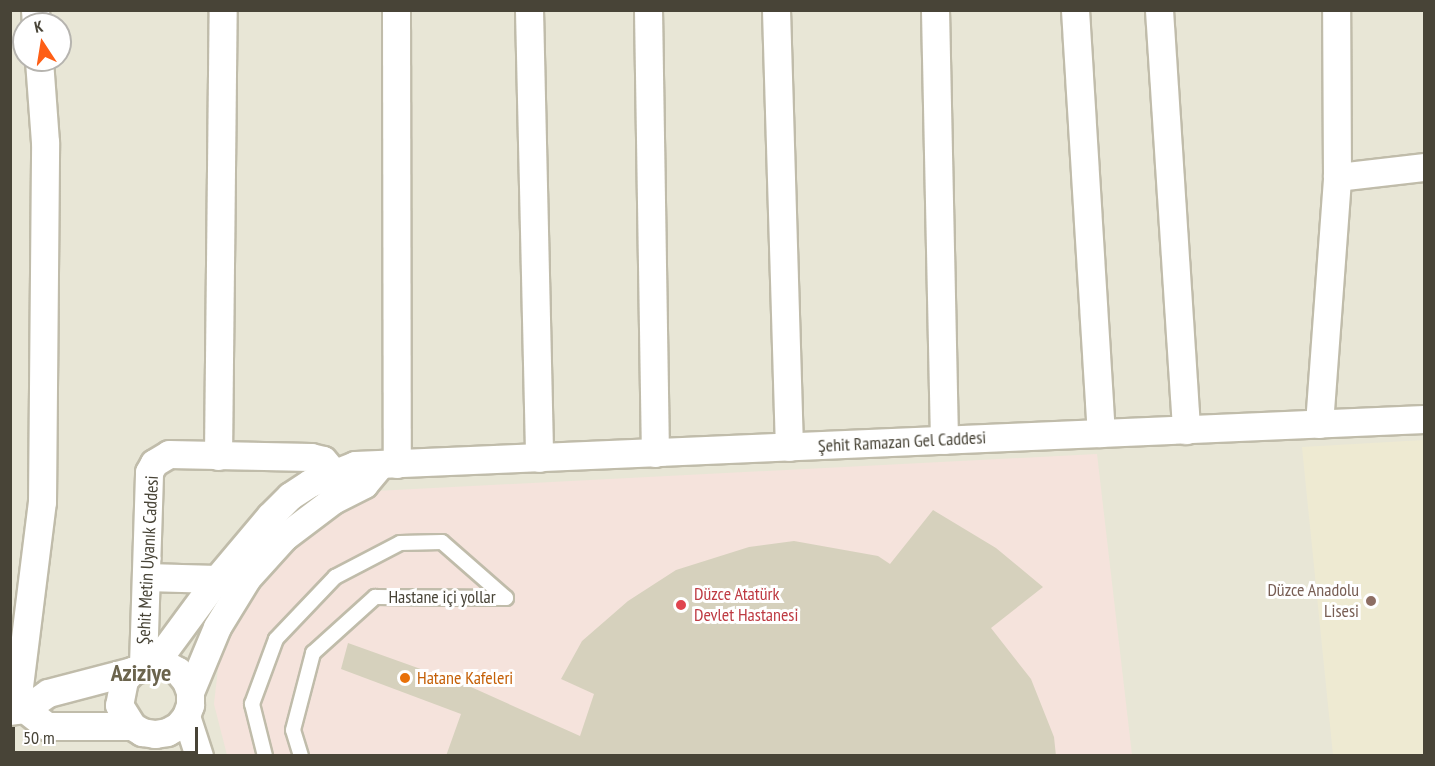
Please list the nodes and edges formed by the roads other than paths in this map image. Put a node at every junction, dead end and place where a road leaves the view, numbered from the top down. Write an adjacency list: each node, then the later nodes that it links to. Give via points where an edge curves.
1 (223, 10): 20 (street)
2 (396, 10): 22 (street)
3 (529, 10): 21 (street)
4 (648, 10): 19 (street)
5 (776, 10): 18 (street)
6 (935, 10): 17 (street)
7 (1075, 10): 16 (street)
8 (1159, 10): 15 (street)
9 (1336, 10): 12 (street)
10 (40, 72): 28 (street, via 45,142 42,502)
11 (1425, 167): 12 (street)
12 (1337, 177): 14 (street)
13 (1425, 419): 14 (street, Şehit Ramazan Gel Caddesi)
14 (1319, 424): 15 (street, Şehit Ramazan Gel Caddesi)
15 (1186, 430): 16 (street, Şehit Ramazan Gel Caddesi)
16 (1101, 433): 17 (street, Şehit Ramazan Gel Caddesi)
17 (944, 440): 18 (street, Şehit Ramazan Gel Caddesi)
18 (789, 447): 19 (street, Şehit Ramazan Gel Caddesi)
19 (655, 453): 21 (street, Şehit Ramazan Gel Caddesi)
20 (218, 456): 23 (street, Şehit Metin Uyanık Caddesi, via 311,457 323,460); 24 (street, Şehit Metin Uyanık Caddesi, via 169,454 154,463 149,472)
21 (539, 458): 22 (street, Şehit Ramazan Gel Caddesi)
22 (388, 465): 23 (street, Şehit Ramazan Gel Caddesi, via 355,465); 27 (street, via 305,520 247,578 217,627)
23 (333, 472): 25 (street, Şehit Ramazan Gel Caddesi, via 290,496)
24 (146, 577): 25 (street); 26 (street, Şehit Metin Uyanık Caddesi)
25 (217, 579): 26 (street, Şehit Ramazan Gel Caddesi)
26 (143, 666): 27 (street, via 167,665 178,671 186,681); 28 (street, via 48,693); 29 (street, via 124,680 119,705)
27 (188, 704): 29 (street, via 167,732); 31 (street)
28 (17, 710): 29 (street, via 47,726)
29 (137, 729): 30 (street)
30 (165, 756)
31 (199, 756)
32 (265, 756): 33 (lane, Hastane içi yollar, via 252,704 276,639 335,578 400,543 442,542 506,598 375,597 313,653 293,730)
33 (301, 756)

